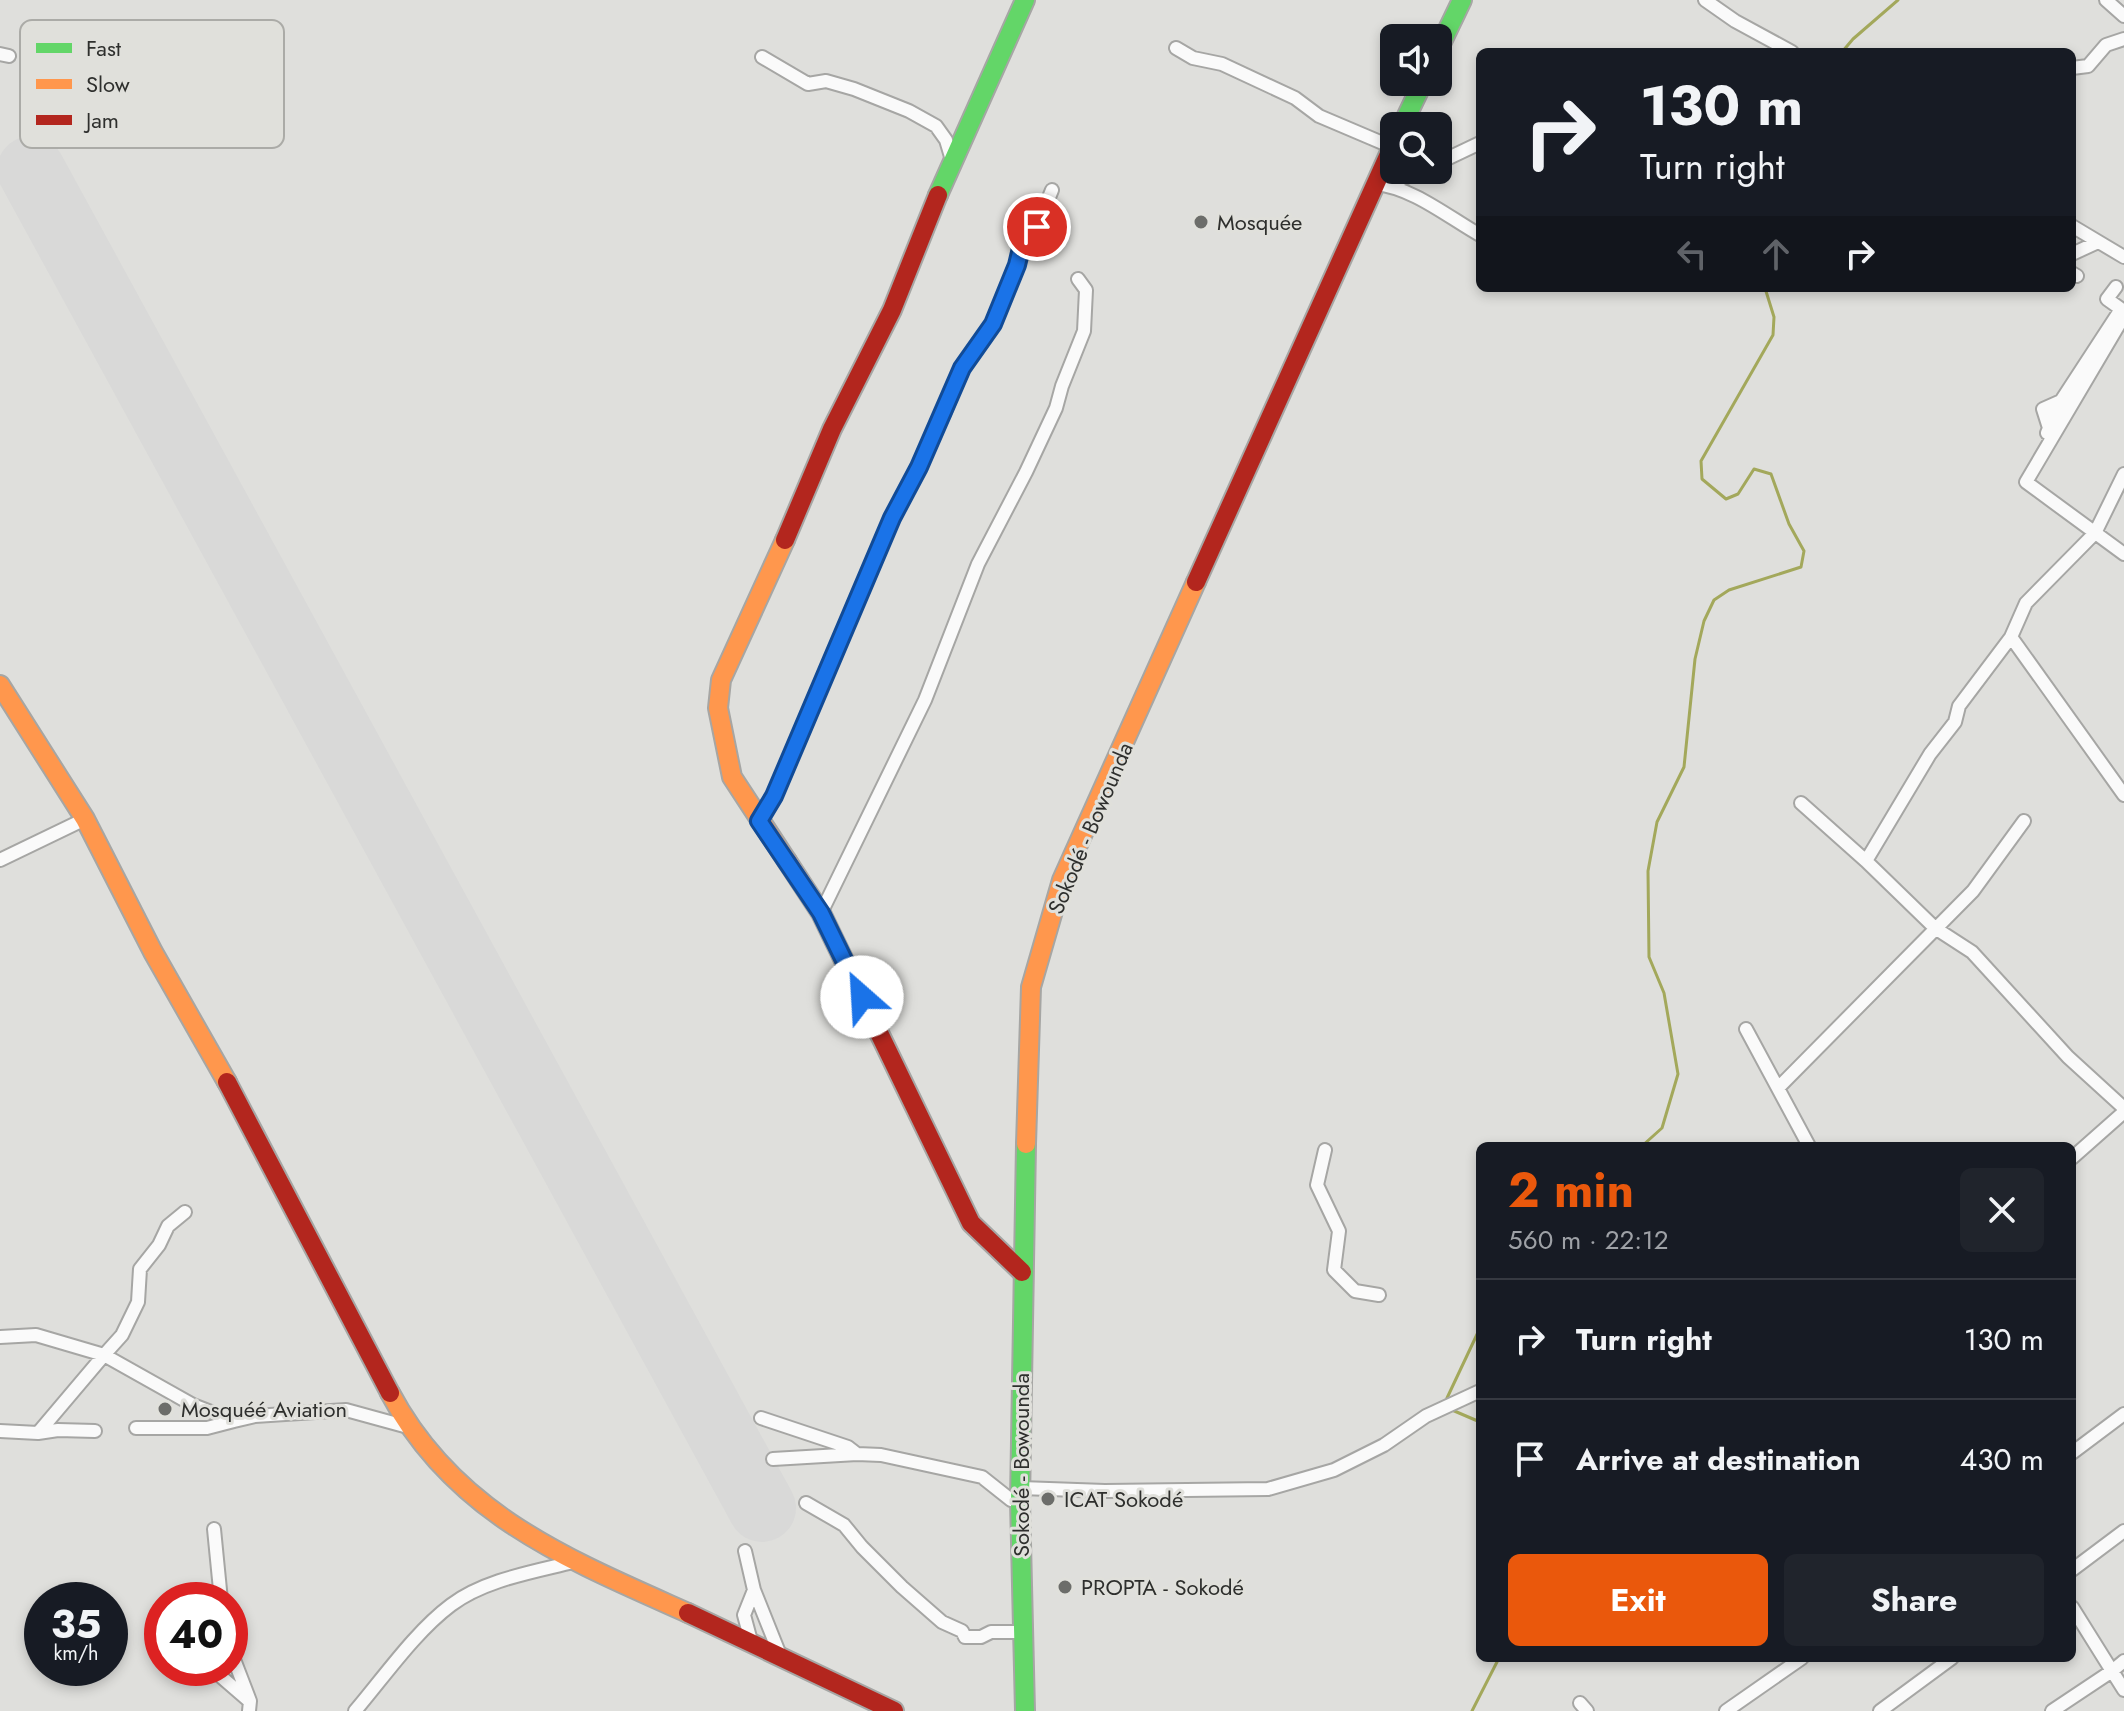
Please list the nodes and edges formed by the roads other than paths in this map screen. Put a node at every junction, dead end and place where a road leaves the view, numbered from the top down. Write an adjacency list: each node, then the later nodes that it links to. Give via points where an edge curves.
1 (1025, 0): 15 (street)
2 (1462, 0): 6 (street)
3 (1705, 0): 9 (street)
4 (2106, 0): 5 (street)
5 (2124, 16)
6 (1450, 24)
7 (2124, 39): 11 (street, via 2106,45 2088,66)
8 (1176, 48): 12 (street, via 1247,75 1319,116)
9 (1785, 48)
10 (762, 57): 15 (street, via 808,84 826,81 909,111 936,126)
11 (2076, 68)
12 (1380, 140)
13 (1476, 145): 14 (street)
14 (1452, 156)
15 (952, 160): 35 (street, via 892,310 832,429 721,680 718,708 732,777)
16 (1382, 184): 19 (street); 48 (street, Sokodé - Bowounda, via 1300,351 1062,880 1031,987)
17 (1052, 190): 35 (street, via 1037,227 1022,244 993,324 962,368 892,518)
18 (2076, 228): 20 (street)
19 (1476, 232)
20 (2098, 242): 21 (street); 22 (street)
21 (2076, 252)
22 (2124, 257)
23 (1078, 279): 39 (street, via 1086,290 1084,331 1056,408 978,564 925,700)
24 (2116, 287): 26 (street, via 2107,299 2121,309 2061,401)
25 (2124, 316): 26 (street)
26 (2040, 458): 28 (street, via 2026,482)
27 (2124, 474): 28 (street)
28 (2095, 533): 29 (street); 30 (street, via 2026,603)
29 (2124, 554)
30 (2011, 637): 32 (street); 38 (street, via 1959,706 1955,722)
31 (0, 685): 34 (street)
32 (2124, 795)
33 (1801, 803): 38 (street)
34 (85, 819): 37 (street); 56 (street)
35 (759, 821): 39 (street)
36 (2024, 821): 40 (street, via 1973,891)
37 (0, 860)
38 (1866, 861): 40 (street)
39 (821, 913): 48 (street, via 971,1223)
40 (1935, 928): 42 (street); 43 (street, via 1972,952)
41 (1746, 1029): 42 (street)
42 (1778, 1088): 44 (street)
43 (2124, 1110): 46 (street)
44 (1807, 1142)
45 (1325, 1150): 49 (street, via 1317,1185 1339,1231 1334,1270 1355,1291)
46 (2076, 1154)
47 (185, 1212): 51 (street, via 168,1226 140,1269 138,1302 122,1335)
48 (1022, 1272): 64 (street, Sokodé - Bowounda)
49 (1379, 1295)
50 (0, 1337): 51 (street, via 36,1335)
51 (104, 1355): 55 (street, via 193,1405); 60 (street)
52 (1476, 1393): 64 (street, via 1334,1470 1268,1489)
53 (2124, 1414): 61 (street)
54 (761, 1418): 62 (street)
55 (234, 1421): 56 (street, via 346,1410); 57 (street, via 207,1428)
56 (408, 1427): 69 (street, via 463,1487 526,1536)
57 (136, 1428)
58 (0, 1431): 60 (street)
59 (95, 1431): 60 (street)
60 (38, 1433)
61 (2076, 1450)
62 (857, 1454): 63 (street); 64 (street, via 982,1477 1011,1500)
63 (773, 1459)
64 (1020, 1494): 74 (street, Sokodé - Bowounda)
65 (806, 1503): 74 (street, via 844,1525 902,1587 965,1637)
66 (214, 1529): 71 (street)
67 (2124, 1531): 70 (street)
68 (745, 1551): 72 (street)
69 (573, 1562): 75 (street); 85 (street, via 489,1586 452,1604)
70 (2076, 1567)
71 (219, 1582)
72 (754, 1590): 75 (street, via 744,1615); 76 (street)
73 (2076, 1613): 80 (street)
74 (1024, 1632): 87 (street, Sokodé - Bowounda)
75 (751, 1641): 76 (street)
76 (780, 1655): 86 (street)
77 (2124, 1661): 80 (street)
78 (1796, 1662): 88 (street)
79 (1947, 1662): 89 (street)
80 (2112, 1671): 83 (street); 90 (street)
81 (229, 1686): 84 (street)
82 (242, 1686): 84 (street)
83 (2124, 1690)
84 (249, 1706)
85 (355, 1711)
86 (894, 1711)
87 (1025, 1711)
88 (1726, 1711)
89 (1880, 1711)
90 (2052, 1711)

